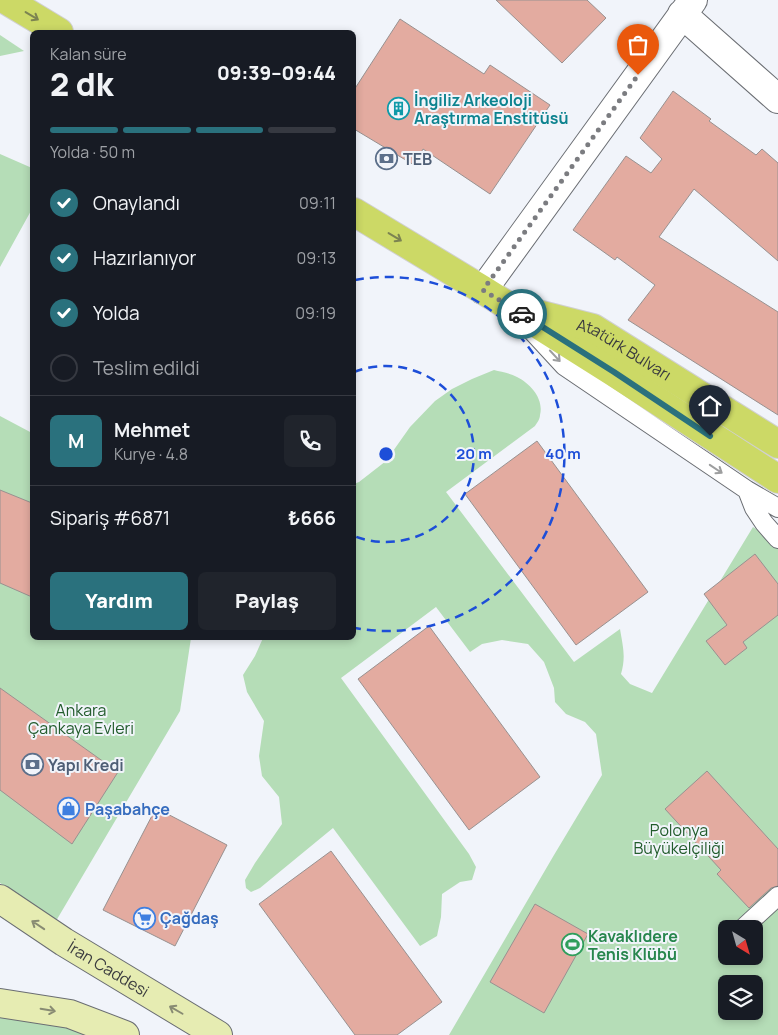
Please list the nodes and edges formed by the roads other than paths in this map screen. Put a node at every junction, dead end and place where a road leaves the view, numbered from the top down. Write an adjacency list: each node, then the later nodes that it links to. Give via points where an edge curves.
1 (6, 0): 3 (main road, one-way to 3)
2 (688, 7): 4 (street); 6 (street)
3 (56, 30)
4 (778, 99)
5 (356, 213): 6 (main road, Atatürk Bulvarı, one-way to 6)
6 (483, 290): 7 (main road, Atatürk Bulvarı)
7 (510, 307): 8 (main road, Atatürk Bulvarı, via 593,328); 9 (main road, Atatürk Bulvarı); 10 (lane, one-way to 10, via 564,366)
8 (778, 444)
9 (778, 479)
10 (747, 490): 11 (lane); 12 (lane, via 754,508)
11 (778, 508)
12 (778, 539)
13 (778, 896): 15 (lane)
14 (0, 899): 18 (main road, İran Caddesi, one-way to 14, via 64,942)
15 (752, 920)
16 (0, 1003): 17 (main road, one-way to 17, via 70,1014)
17 (125, 1035)
18 (218, 1035)

